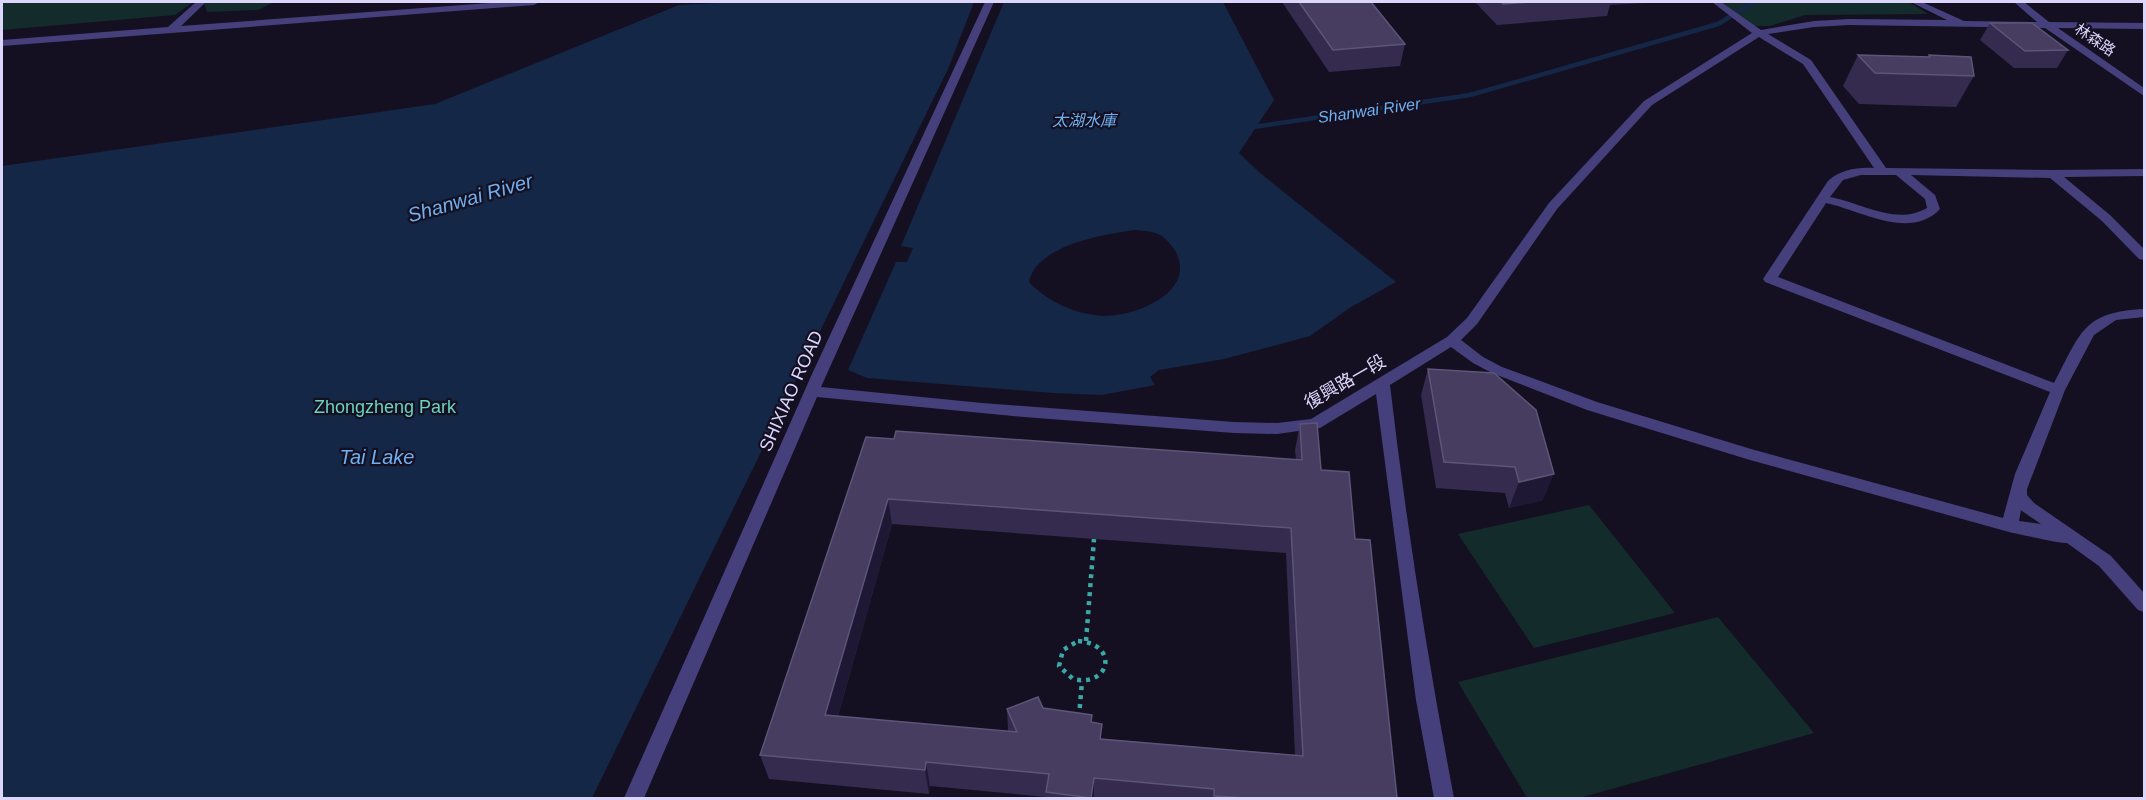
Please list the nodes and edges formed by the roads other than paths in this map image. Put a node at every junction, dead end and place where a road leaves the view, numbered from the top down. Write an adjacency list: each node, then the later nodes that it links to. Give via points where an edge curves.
1 (201, 2): 10 (street)
2 (534, 2): 10 (street)
3 (989, 2): 26 (street, SHIXIAO ROAD)
4 (1915, 2): 8 (street)
5 (2019, 2): 7 (street, 林森路)
6 (1718, 3): 11 (street)
7 (2046, 24): 8 (street); 9 (street); 13 (street, 林森路)
8 (1967, 25): 11 (street, via 1849,22)
9 (2145, 26)
10 (172, 29): 12 (street)
11 (1758, 33): 16 (street, via 1807,62); 23 (street, 復興路一段, via 1648,103 1553,206 1472,321)
12 (2, 43)
13 (2128, 80): 14 (street); 15 (street, 林森路)
14 (2145, 81)
15 (2145, 93)
16 (1882, 171): 17 (street); 20 (street, via 1860,171 1839,177)
17 (1898, 171): 19 (street); 20 (street, via 1930,198 1934,209 1902,220)
18 (2145, 172): 19 (street)
19 (2053, 174): 21 (street)
20 (1824, 199): 25 (street, via 1770,279)
21 (2145, 256)
22 (2145, 313): 25 (street, via 2113,316 2088,332)
23 (1452, 340): 24 (street, 復興路一段); 28 (street, via 1497,370 1592,406)
24 (1382, 384): 26 (street, 復興路一段, via 1315,424 1290,428 1215,426 891,401); 32 (street, via 1424,689)
25 (2058, 390): 27 (street)
26 (812, 391): 31 (street, SHIXIAO ROAD)
27 (2019, 486): 28 (street); 29 (street, via 2019,496 2028,507)
28 (2009, 526): 29 (street, via 2048,532)
29 (2093, 552): 30 (street, via 2113,568)
30 (2145, 605)
31 (634, 798)
32 (1444, 798)

